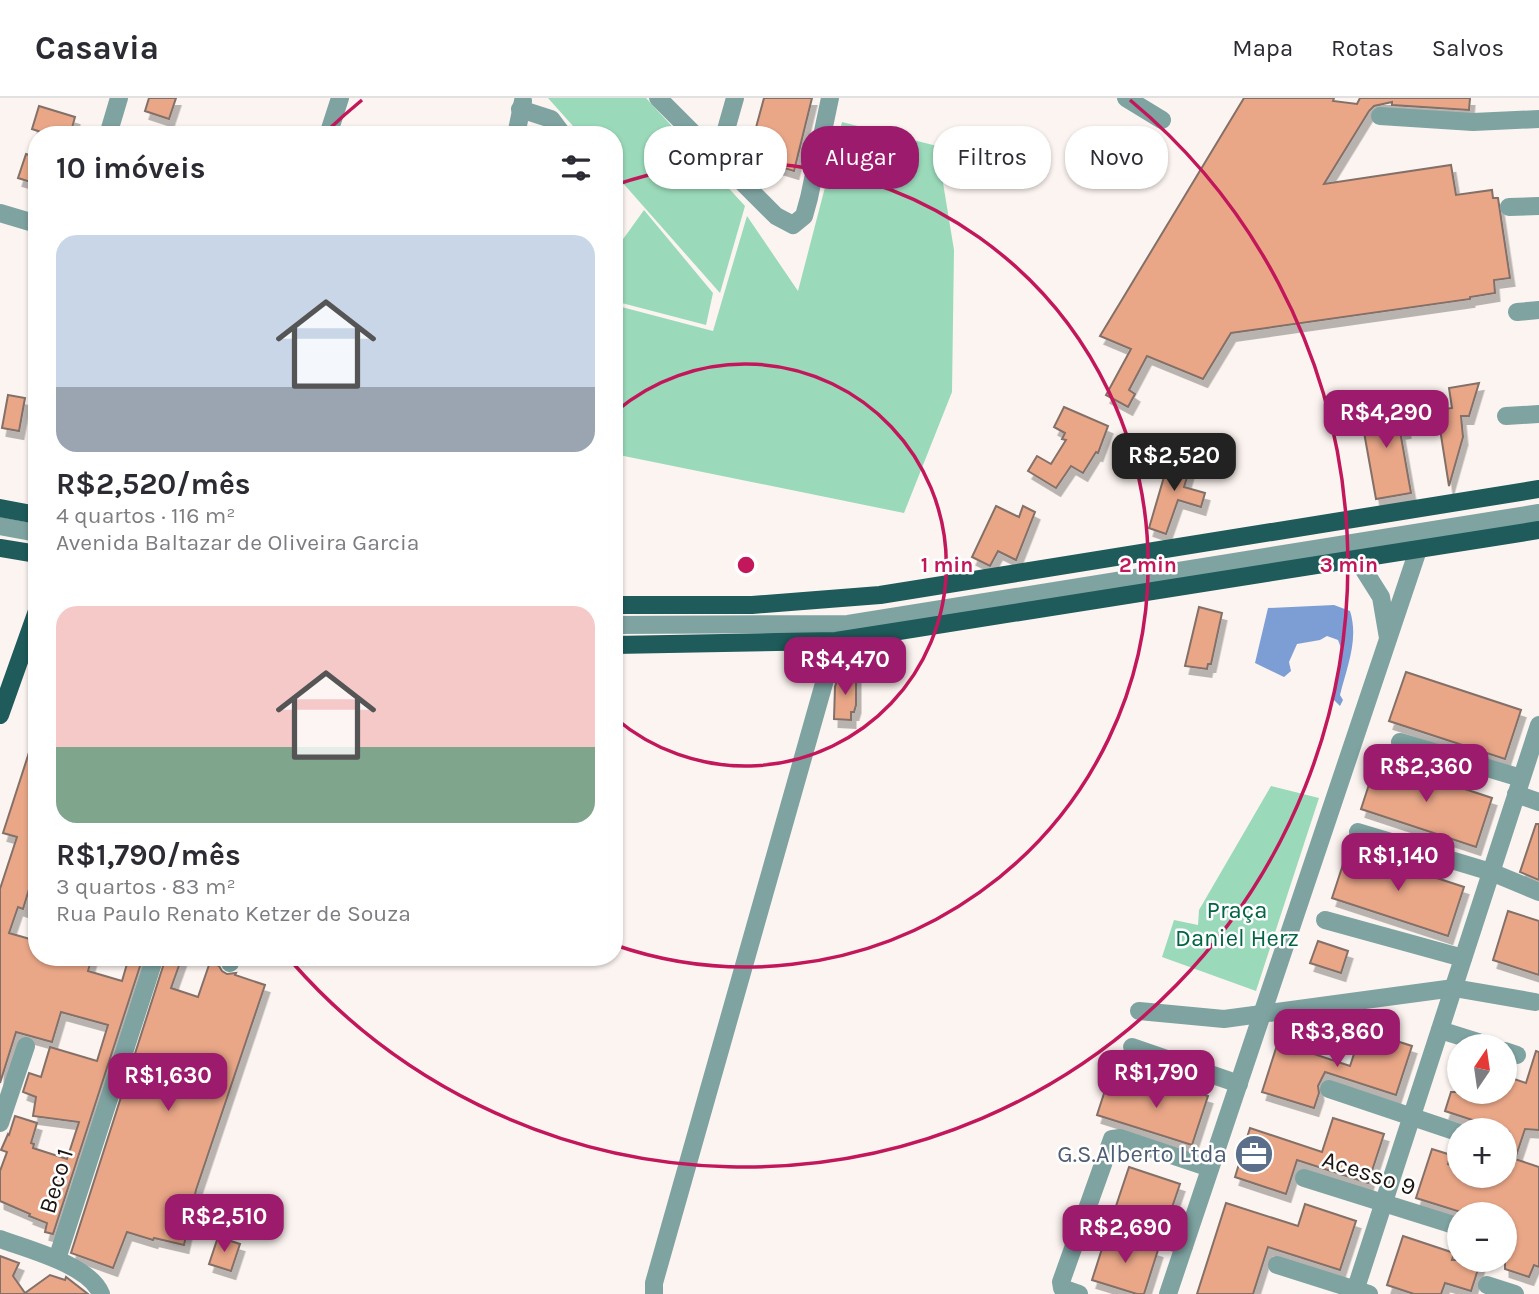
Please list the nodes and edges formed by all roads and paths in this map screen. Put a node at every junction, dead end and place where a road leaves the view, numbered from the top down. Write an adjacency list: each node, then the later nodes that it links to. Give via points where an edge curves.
1 (120, 98): 11 (street)
2 (340, 98): 12 (street)
3 (658, 98): 15 (street)
4 (734, 98): 16 (street)
5 (830, 98): 17 (street, via 800,222 793,225 776,216)
6 (1126, 98): 10 (street)
7 (522, 104): 13 (street); 14 (street)
8 (1380, 116): 9 (street, via 1472,122)
9 (1539, 119)
10 (1162, 120)
11 (111, 126)
12 (331, 126)
13 (518, 126)
14 (555, 126)
15 (686, 126)
16 (727, 126)
17 (749, 189)
18 (1539, 206): 19 (street)
19 (1509, 207)
20 (0, 213): 21 (street)
21 (28, 221)
22 (1539, 310): 23 (street)
23 (1517, 312)
24 (1539, 414): 25 (street)
25 (1506, 416)
26 (1539, 489): 31 (main road)
27 (0, 508): 28 (main road)
28 (28, 513)
29 (1539, 513): 36 (street)
30 (0, 526): 33 (street)
31 (1304, 526): 36 (street); 38 (main road, via 880,596 752,605)
32 (1539, 530): 35 (main road)
33 (28, 531)
34 (0, 548): 37 (main road)
35 (1418, 550): 36 (main road); 42 (street)
36 (1356, 551): 39 (street, via 848,624); 41 (main road, via 1315,566); 42 (street, via 1381,597)
37 (28, 553)
38 (623, 606)
39 (623, 625)
40 (28, 636): 44 (main road)
41 (836, 641): 43 (main road); 80 (street)
42 (1389, 642): 58 (street)
43 (623, 645)
44 (0, 715)
45 (1539, 725): 47 (street)
46 (1399, 742): 47 (street)
47 (1519, 786): 48 (street); 50 (street)
48 (1539, 802)
49 (1358, 832): 50 (street)
50 (1491, 872): 51 (street); 53 (street)
51 (1539, 892)
52 (1325, 920): 53 (street)
53 (1463, 958): 55 (street)
54 (152, 966): 75 (street, Beco 1)
55 (1454, 988): 56 (street); 58 (street); 59 (street)
56 (1535, 1002)
57 (1139, 1011): 58 (street, via 1224,1019)
58 (1263, 1014): 63 (street)
59 (1440, 1030): 60 (street); 65 (street)
60 (1453, 1034)
61 (26, 1046): 66 (street)
62 (1132, 1047): 63 (street)
63 (1239, 1084): 68 (street)
64 (1329, 1089): 65 (street)
65 (1412, 1117): 67 (street); 70 (street)
66 (0, 1123)
67 (1447, 1129)
68 (1210, 1168): 71 (street, via 1112,1139); 74 (street)
69 (1304, 1178): 70 (street, Acesso 9)
70 (1384, 1203): 72 (street, Acesso 9); 78 (street)
71 (1084, 1214): 74 (street); 81 (street, via 1061,1282 1062,1288)
72 (1447, 1223)
73 (0, 1239): 75 (street)
74 (1184, 1246): 82 (street)
75 (57, 1259): 79 (street, via 97,1285)
76 (1277, 1265): 78 (street)
77 (1487, 1286): 83 (street)
78 (1360, 1293)
79 (101, 1294)
80 (654, 1294)
81 (1079, 1294)
82 (1168, 1294)
83 (1515, 1294)

